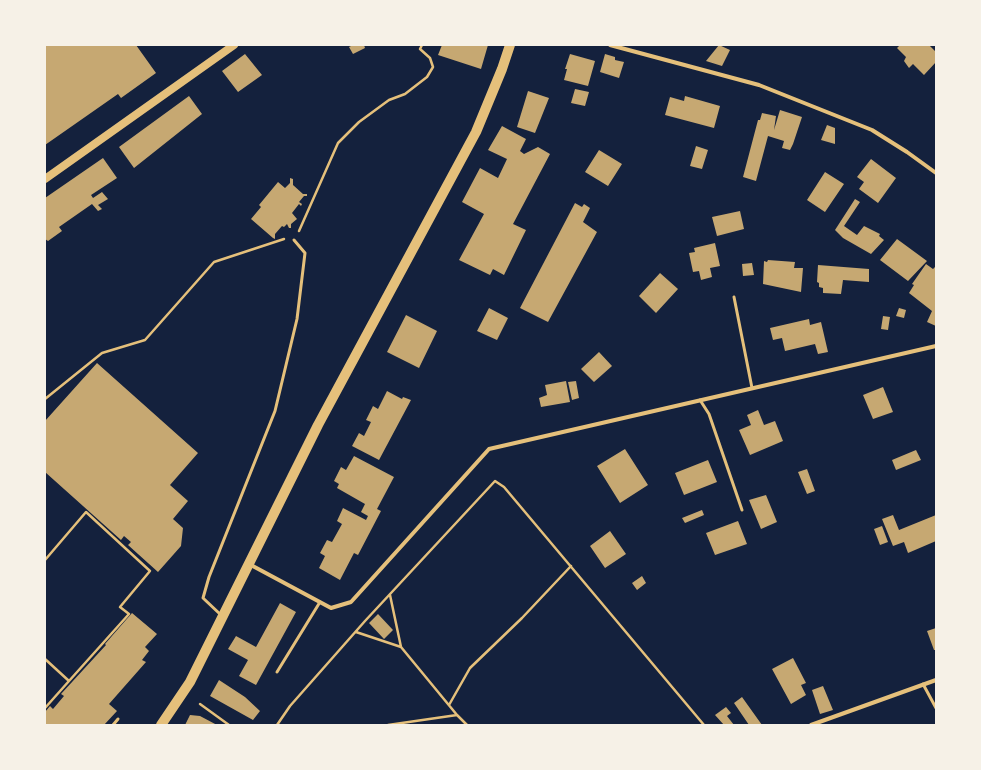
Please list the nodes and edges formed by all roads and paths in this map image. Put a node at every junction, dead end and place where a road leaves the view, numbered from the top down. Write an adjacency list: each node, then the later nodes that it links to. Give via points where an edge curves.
1 (234, 45): 6 (main road)
2 (422, 45): 7 (path, via 420,49 430,58 433,67 427,77 405,94 389,100 359,122 338,144)
3 (510, 45): 15 (main road, via 476,132 318,425)
4 (610, 45): 5 (street, via 759,85 872,130)
5 (936, 173)
6 (45, 179)
7 (294, 240): 11 (path, via 281,239 214,262 145,340 102,353); 19 (lane, via 304,254 297,320 275,411 203,598)
8 (734, 297): 10 (lane)
9 (936, 346): 10 (street)
10 (752, 388): 12 (street)
11 (45, 399)
12 (700, 400): 13 (lane, via 709,414); 18 (street, via 489,448 351,602 330,608)
13 (742, 510)
14 (45, 560): 25 (path, via 86,512 150,571 120,607 129,614)
15 (249, 564): 18 (street); 19 (main road)
16 (571, 566): 17 (path, via 504,487 496,481); 28 (path, via 470,668); 39 (path)
17 (390, 595): 20 (path); 21 (path)
18 (320, 602): 23 (lane)
19 (222, 616): 34 (main road, via 190,682)
20 (356, 632): 21 (path); 36 (path, via 290,706)
21 (401, 647): 28 (path)
22 (45, 659): 25 (path)
23 (277, 672)
24 (936, 680): 26 (street)
25 (69, 681): 29 (path)
26 (923, 684): 30 (lane); 40 (street)
27 (200, 704): 35 (path)
28 (449, 705): 31 (path)
29 (45, 708)
30 (936, 708)
31 (457, 715): 37 (path); 38 (path)
32 (118, 719): 33 (lane)
33 (113, 725)
34 (161, 725)
35 (229, 725)
36 (277, 725)
37 (388, 725)
38 (467, 725)
39 (704, 725)
40 (811, 725)

